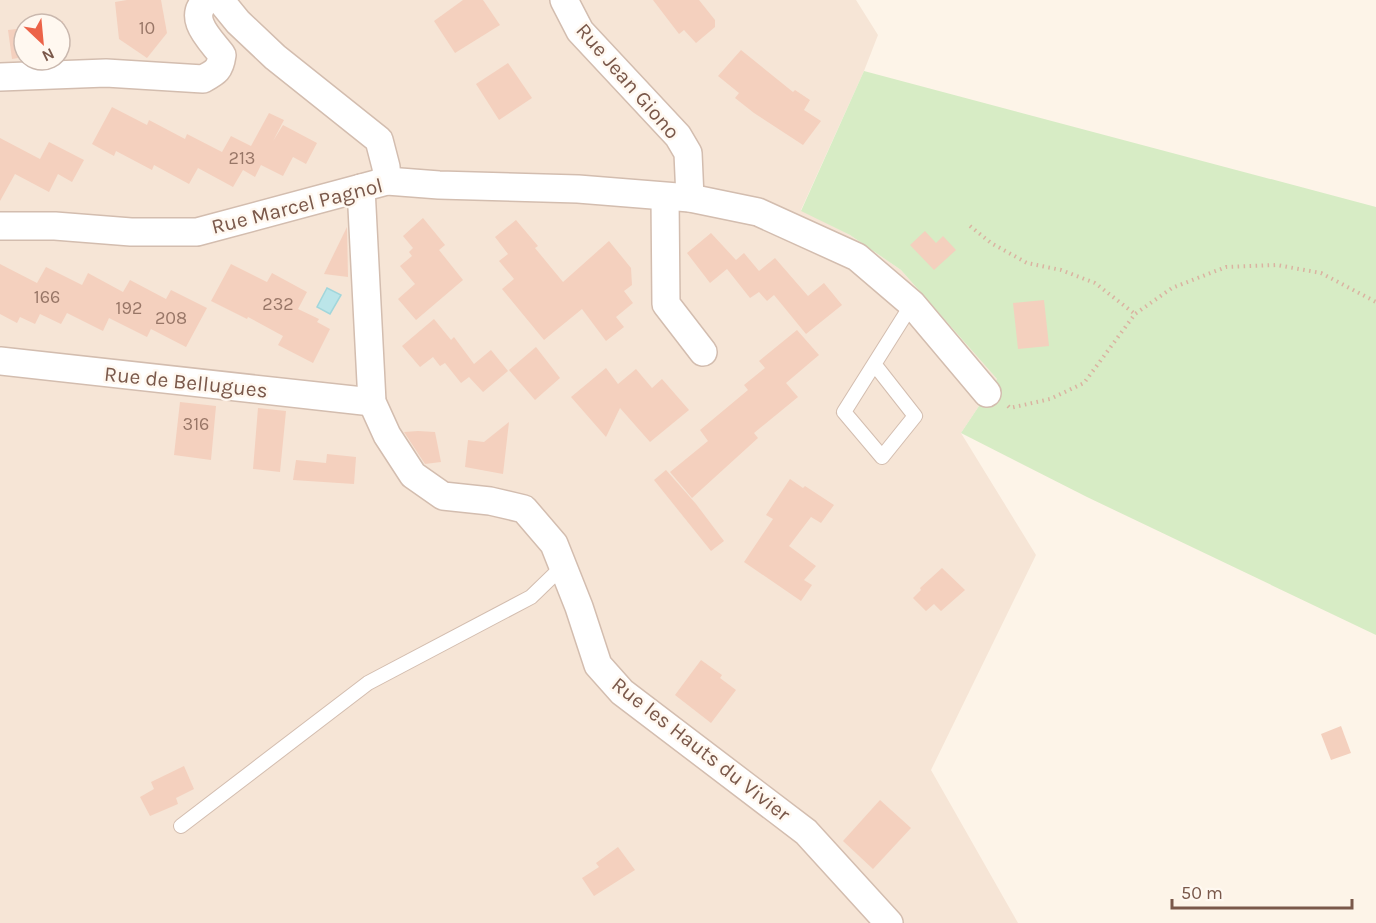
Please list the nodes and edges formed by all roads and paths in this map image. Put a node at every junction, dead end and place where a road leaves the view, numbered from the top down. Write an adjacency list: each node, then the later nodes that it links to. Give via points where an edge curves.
1 (207, 0): 4 (street, via 200,6 201,27 222,55 220,68 203,79 106,73)
2 (220, 0): 5 (street, via 275,57 379,140)
3 (564, 0): 7 (street, Rue Jean Giono, via 580,31 678,136 688,153)
4 (0, 77)
5 (387, 181): 6 (street, Rue Marcel Pagnol); 7 (street, Rue Marcel Pagnol)
6 (361, 188): 8 (street, Rue Marcel Pagnol, via 197,232); 17 (street, Rue les Hauts du Vivier)
7 (677, 197): 11 (street, Rue Marcel Pagnol, via 758,212 857,257); 13 (street, via 666,304)
8 (0, 226)
9 (970, 226): 12 (path, via 1027,263 1095,283)
10 (1376, 302): 12 (path, via 1321,273 1278,265 1226,267 1172,288)
11 (912, 304): 15 (lane); 16 (street, Rue Marcel Pagnol)
12 (1135, 314): 16 (path, via 1084,383 1050,399 1010,408)
13 (703, 352)
14 (0, 361): 17 (street, Rue de Bellugues)
15 (875, 365): 15 (lane, via 844,412 882,457 915,416)
16 (987, 393)
17 (372, 402): 18 (street, Rue les Hauts du Vivier, via 387,435 413,475 443,496 524,509 554,544)
18 (562, 567): 19 (lane, via 531,597 369,683); 20 (street, Rue les Hauts du Vivier, via 598,665 622,692 806,832)
19 (181, 826)
20 (889, 923)

